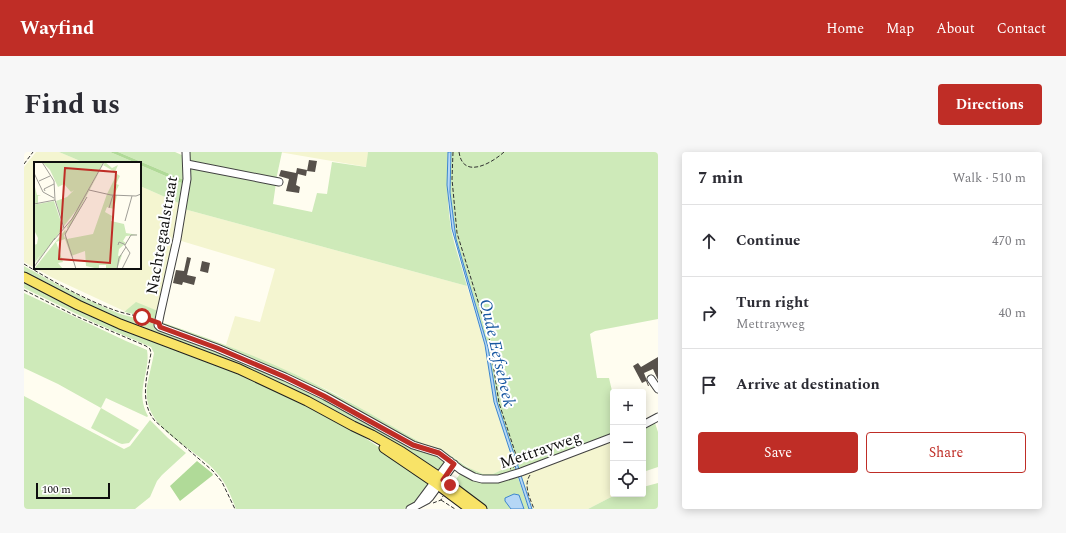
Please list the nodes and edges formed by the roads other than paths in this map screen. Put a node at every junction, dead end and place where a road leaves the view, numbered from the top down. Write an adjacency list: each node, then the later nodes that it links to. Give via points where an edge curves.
1 (186, 152): 2 (street, Nachtegaalstraat)
2 (187, 164): 3 (street); 5 (street, Nachtegaalstraat, via 177,239)
3 (279, 182)
4 (24, 277): 12 (main road, via 120,324 209,358 306,401 353,426)
5 (159, 323): 11 (street, Mettrayweg, via 160,327 285,377 413,445 439,453)
6 (651, 379): 7 (street)
7 (658, 388)
8 (658, 417): 9 (street)
9 (646, 423)
10 (610, 438): 11 (street, Mettrayweg, via 517,469 498,478 474,477)
11 (452, 462): 12 (street)
12 (438, 481): 13 (street); 14 (main road); 15 (main road)
13 (413, 508)
14 (470, 509)
15 (482, 509)

